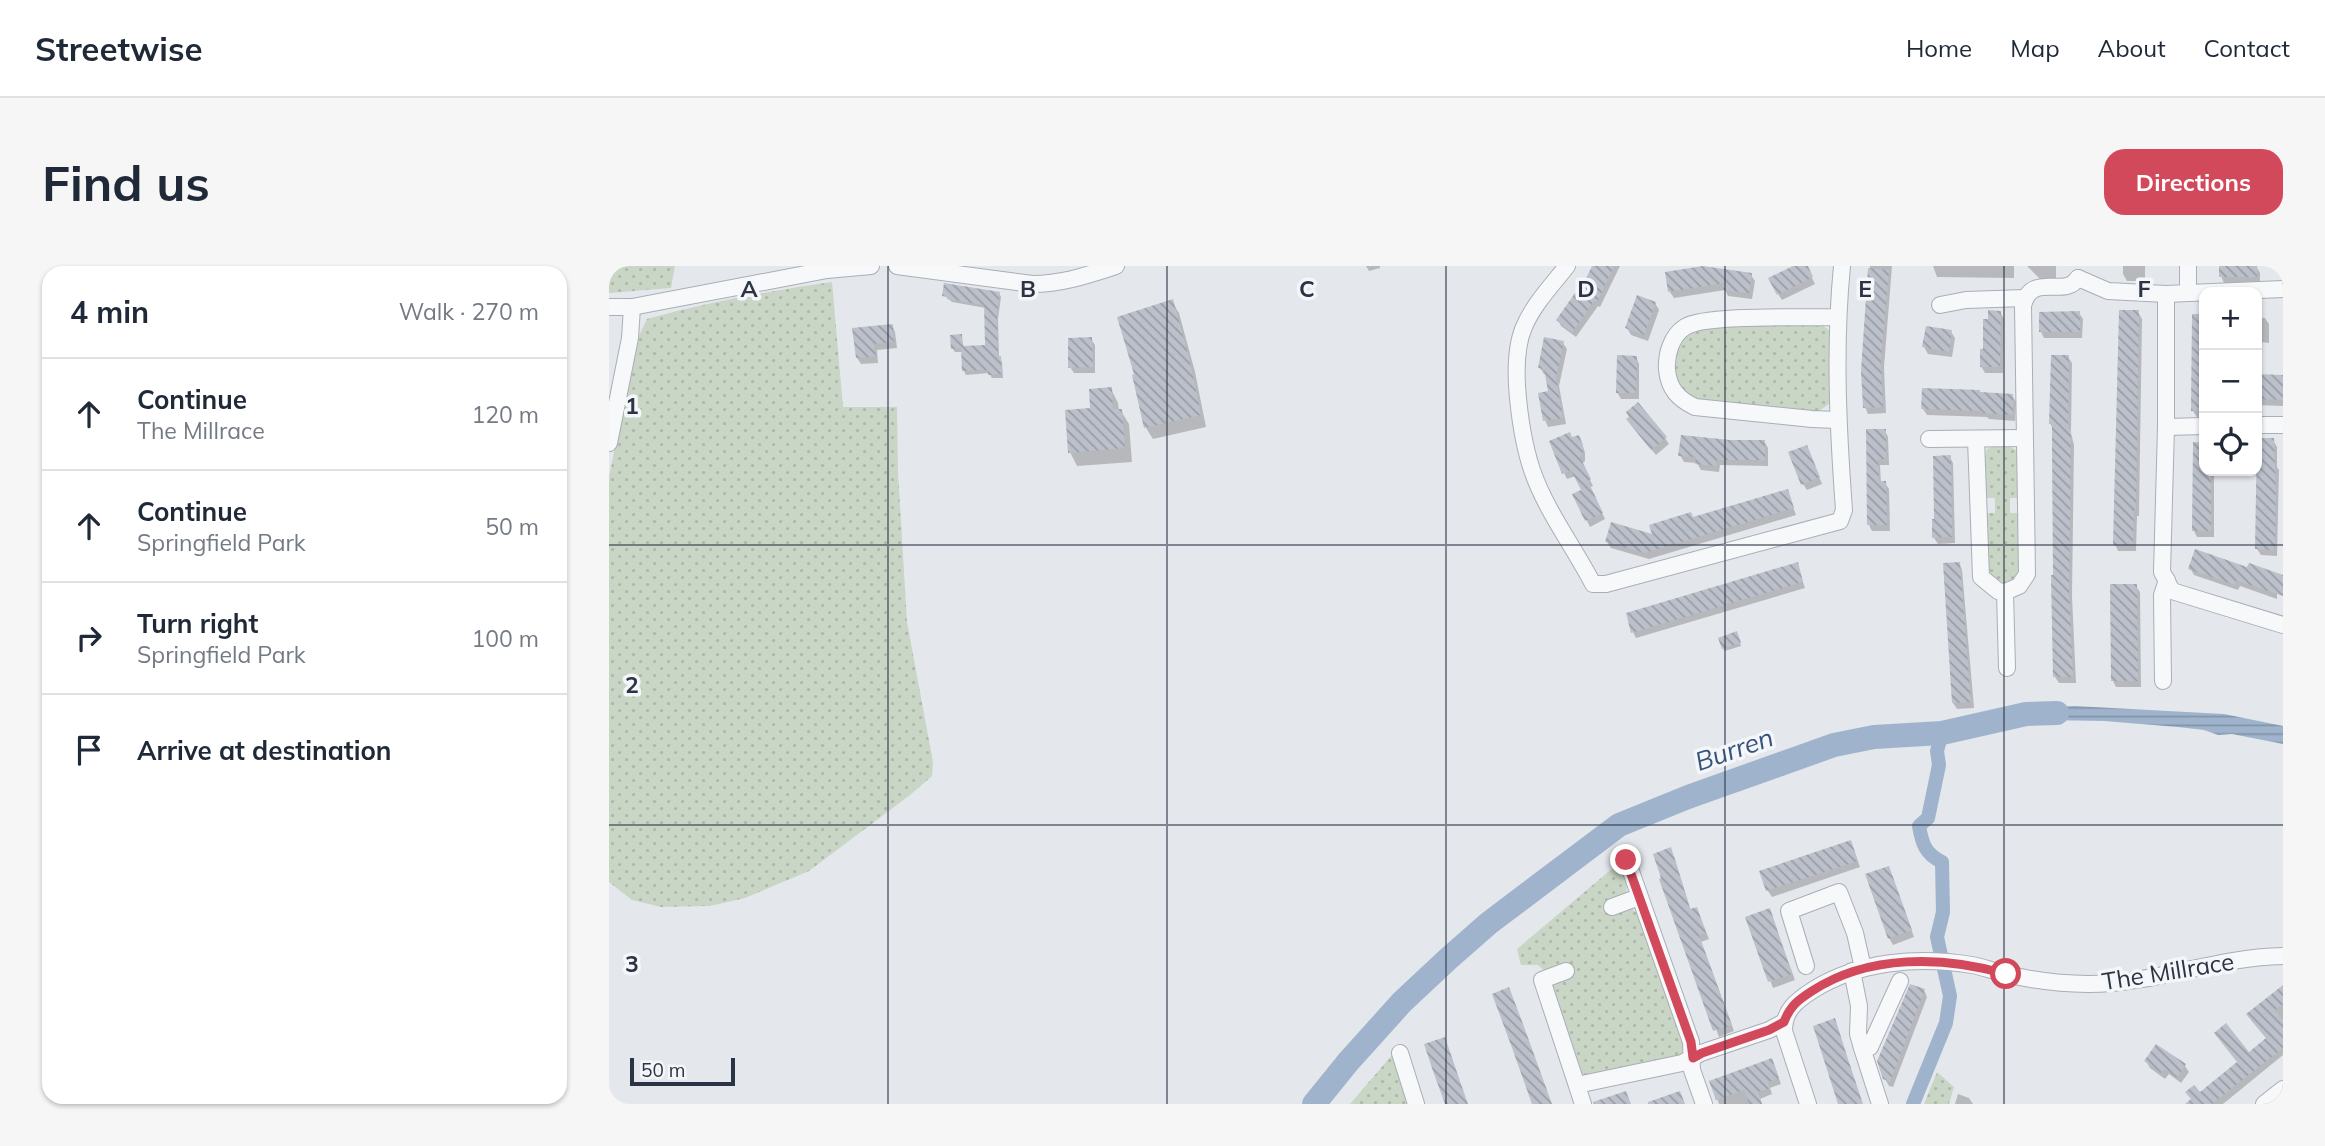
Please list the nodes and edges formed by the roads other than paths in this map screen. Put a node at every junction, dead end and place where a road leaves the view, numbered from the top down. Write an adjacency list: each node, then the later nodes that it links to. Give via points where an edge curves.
1 (871, 266): 14 (street)
2 (897, 266): 3 (street, via 1054,284)
3 (1116, 266)
4 (1567, 266): 16 (street, via 1523,328 1516,367 1518,407 1533,472 1593,584 1622,581 1840,521 1844,510)
5 (1842, 266): 15 (street)
6 (2188, 266): 10 (street)
7 (2078, 272): 9 (street, via 2108,291); 11 (street, via 2069,286 2038,287)
8 (2283, 289): 10 (street)
9 (2166, 293): 10 (street); 20 (street)
10 (2188, 293)
11 (2025, 298): 12 (street); 21 (street)
12 (1940, 305)
13 (609, 307): 14 (street)
14 (632, 307): 24 (street)
15 (1837, 317): 16 (street); 16 (street, via 1697,322 1684,327 1667,354 1670,386 1681,401 1695,407)
16 (1837, 420)
17 (2262, 425): 18 (street)
18 (2283, 425)
19 (2199, 426): 20 (street)
20 (2166, 427): 25 (street, via 2162,572)
21 (2024, 438): 23 (street); 26 (street, via 2027,574 2019,586)
22 (1929, 439): 23 (street)
23 (1976, 439): 26 (street, via 1981,577)
24 (609, 443)
25 (2167, 580): 27 (street, via 2172,591); 29 (street, via 2162,595)
26 (2005, 592): 28 (street)
27 (2283, 625)
28 (2007, 668)
29 (2163, 681)
30 (1626, 860): 31 (street)
31 (1639, 897): 32 (street); 41 (street)
32 (1612, 907)
33 (2283, 956): 35 (street, The Millrace, via 2088,984 1943,962)
34 (1806, 966): 35 (street, via 1807,943 1789,911 1839,892 1855,933)
35 (1858, 969): 38 (street, The Millrace, via 1800,999); 39 (street, via 1858,1034)
36 (1566, 971): 42 (street, via 1542,980)
37 (1900, 981): 39 (street, via 1870,1047)
38 (1784, 1022): 41 (street); 47 (street)
39 (1863, 1048): 48 (street)
40 (1401, 1053): 44 (street)
41 (1693, 1058): 42 (street); 46 (street, via 1692,1070)
42 (1577, 1085): 45 (street)
43 (2283, 1089): 49 (street)
44 (1411, 1103)
45 (1584, 1104)
46 (1704, 1104)
47 (1808, 1104)
48 (1880, 1104)
49 (2263, 1104)

